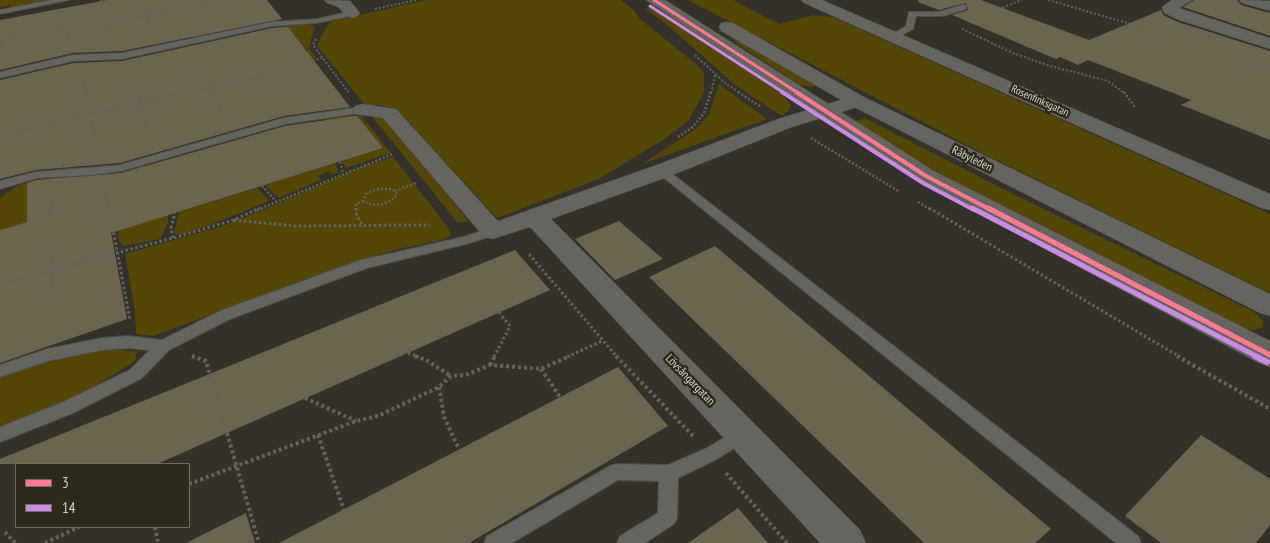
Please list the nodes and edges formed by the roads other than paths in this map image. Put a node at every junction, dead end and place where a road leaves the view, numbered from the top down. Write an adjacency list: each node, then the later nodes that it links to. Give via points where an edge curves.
1 (65, 0): 10 (lane)
2 (332, 0): 11 (street, via 344,4)
3 (654, 0): 17 (street)
4 (680, 0): 15 (street, Råbyleden)
5 (809, 0): 12 (street, Rosenfinksgatan)
6 (1184, 0): 13 (street, via 1170,10)
7 (1247, 0): 8 (street)
8 (1270, 6)
9 (963, 7): 12 (lane, via 940,14 912,14 910,27)
10 (0, 12)
11 (352, 13): 14 (lane, via 272,24 122,56 65,60)
12 (893, 36): 20 (street, Rosenfinksgatan)
13 (1270, 44)
14 (3, 76)
15 (857, 101): 17 (street); 22 (street, Råbyleden)
16 (362, 110): 19 (lane, via 284,121 121,168 36,176); 21 (street, Lövsångargatan, via 389,113)
17 (825, 111): 18 (street, via 785,123); 24 (street, via 926,176)
18 (662, 171): 21 (street); 32 (lane)
19 (0, 185)
20 (1270, 203)
21 (512, 224): 23 (lane, via 466,240 363,264 225,315); 26 (street, Lövsångargatan)
22 (1270, 306)
23 (164, 346): 25 (lane, via 128,342 102,344 47,355); 27 (lane, via 136,374 67,408)
24 (1270, 355)
25 (0, 371)
26 (743, 434): 28 (lane); 31 (street, Lövsångargatan)
27 (0, 435)
28 (669, 473): 29 (lane, via 616,472); 30 (lane, via 667,518)
29 (494, 543)
30 (627, 543)
31 (846, 543)
32 (1131, 543)

